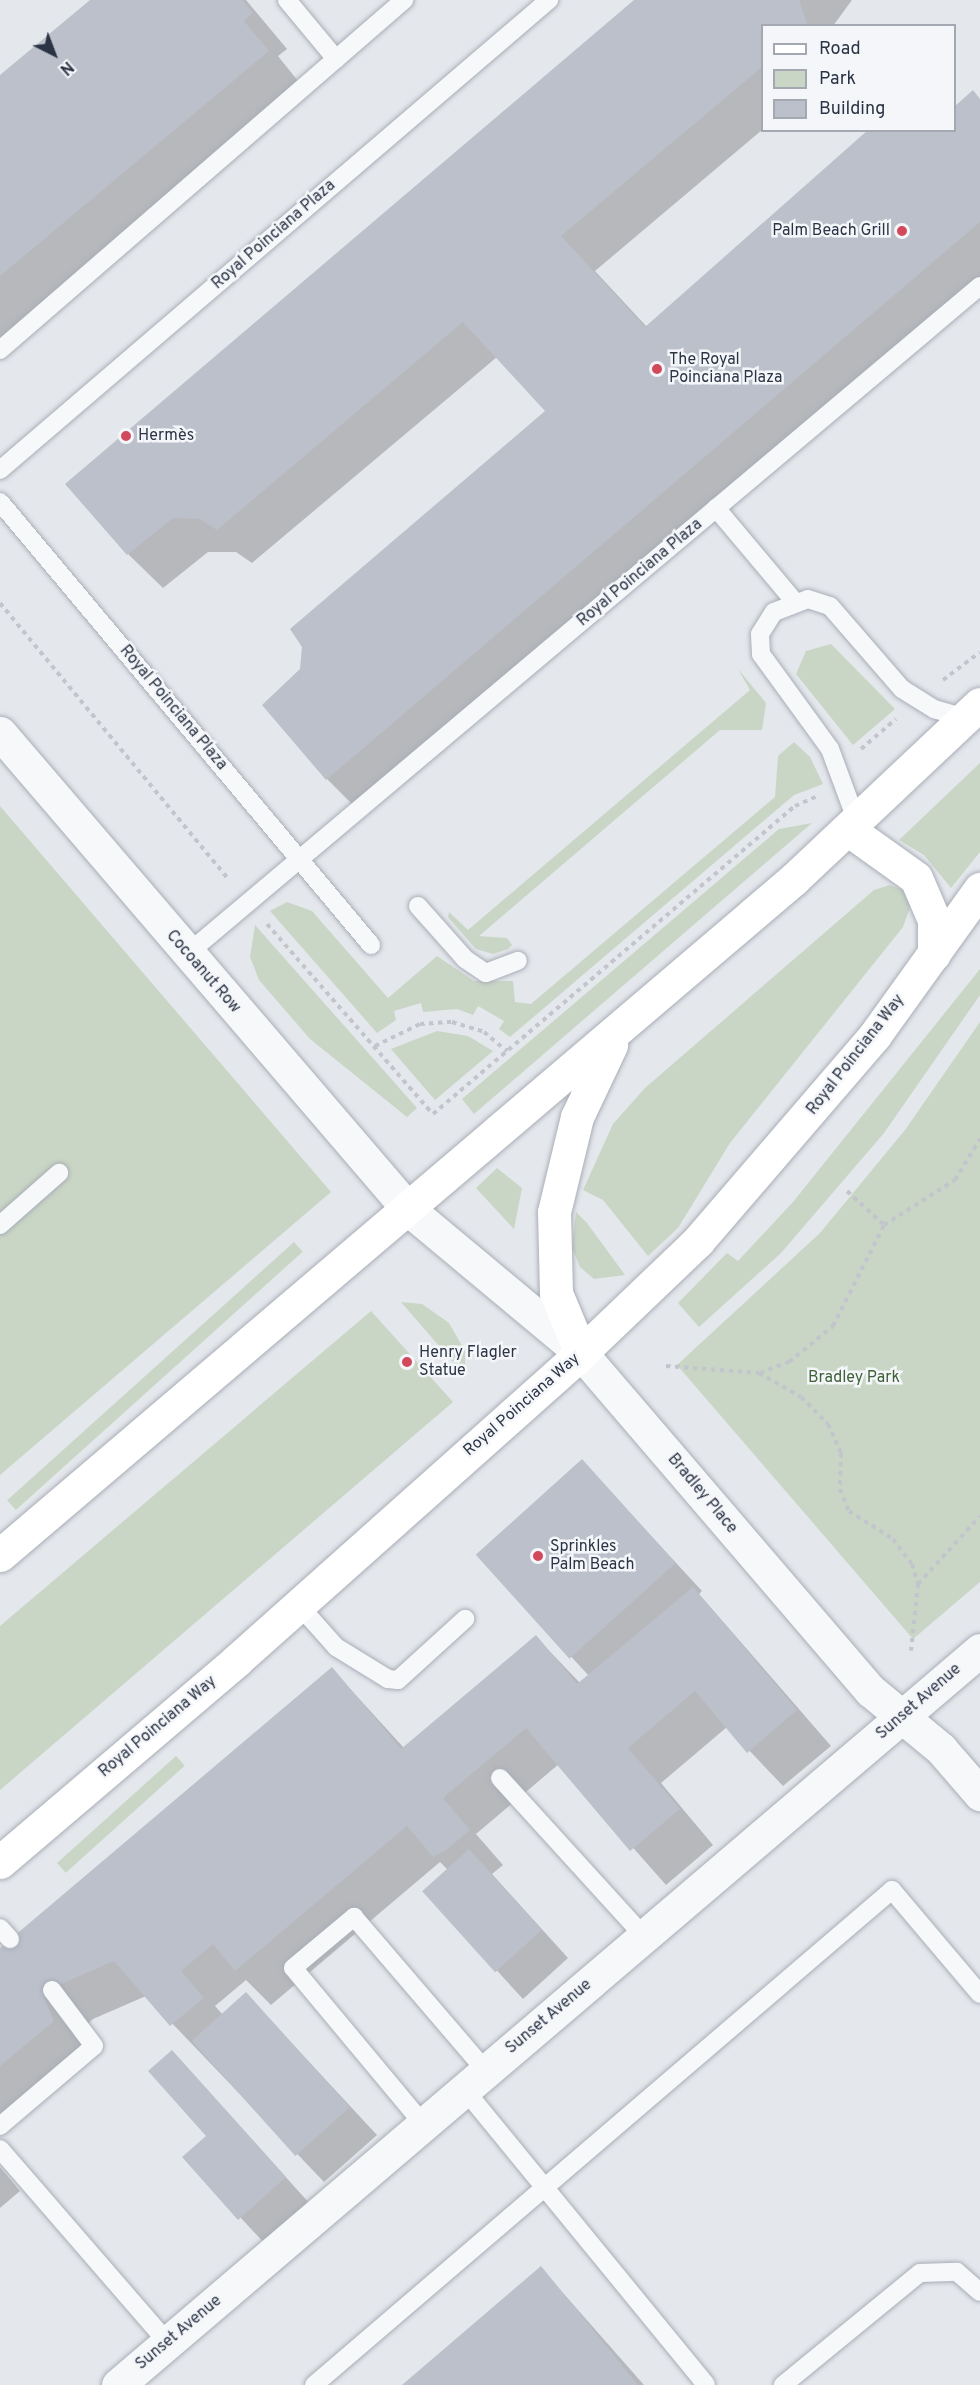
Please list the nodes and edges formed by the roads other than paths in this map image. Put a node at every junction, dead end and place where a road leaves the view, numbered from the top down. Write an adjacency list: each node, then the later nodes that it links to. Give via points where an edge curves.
1 (287, 0): 4 (lane)
2 (404, 0): 4 (lane)
3 (549, 0): 7 (lane, Royal Poinciana Plaza)
4 (336, 59): 6 (lane)
5 (980, 286): 9 (lane, Royal Poinciana Plaza)
6 (0, 350)
7 (0, 470)
8 (0, 502): 14 (lane, Royal Poinciana Plaza)
9 (716, 508): 10 (lane); 14 (lane, Royal Poinciana Plaza)
10 (794, 601): 11 (lane, via 808,599 830,606 902,689 934,709); 13 (lane, via 768,619 760,634 760,654 830,749)
11 (973, 711): 13 (main road)
12 (0, 733): 18 (street, Cocoanut Row)
13 (853, 826): 19 (main road, via 916,878 934,920); 21 (main road)
14 (300, 860): 17 (lane, Royal Poinciana Plaza); 18 (lane)
15 (980, 889): 19 (main road, Royal Poinciana Way)
16 (418, 906): 20 (lane, via 475,967 496,973)
17 (371, 945)
18 (187, 954): 23 (street, Cocoanut Row)
19 (934, 954): 25 (main road, Royal Poinciana Way, via 875,1035 737,1197)
20 (518, 961)
21 (622, 1026): 23 (main road); 25 (main road, via 576,1117 554,1212 556,1293)
22 (59, 1173): 24 (lane)
23 (408, 1209): 25 (street, Bradley Place); 26 (main road)
24 (0, 1225)
25 (581, 1353): 27 (main road, Royal Poinciana Way); 30 (street, Bradley Place, via 871,1691)
26 (0, 1555)
27 (297, 1603): 28 (lane, via 336,1647 388,1679 398,1680); 33 (main road, Royal Poinciana Way)
28 (465, 1619)
29 (980, 1650): 30 (street, Sunset Avenue)
30 (902, 1717): 32 (street, Bradley Place, via 941,1749); 34 (street, Sunset Avenue)
31 (500, 1778): 34 (lane)
32 (980, 1794)
33 (7, 1853)
34 (644, 1936): 37 (street, Sunset Avenue)
35 (52, 1990): 39 (lane, via 94,2046)
36 (980, 1994): 41 (lane, via 892,1890)
37 (475, 2080): 38 (street, Sunset Avenue); 38 (lane, via 354,1917 293,1968); 41 (lane)
38 (423, 2125): 43 (street, Sunset Avenue)
39 (0, 2126)
40 (0, 2149): 43 (lane)
41 (544, 2186): 45 (lane); 46 (lane)
42 (980, 2292): 47 (lane, via 957,2272 920,2273)
43 (168, 2343): 44 (street, Sunset Avenue)
44 (119, 2385)
45 (314, 2385)
46 (706, 2385)
47 (783, 2385)

